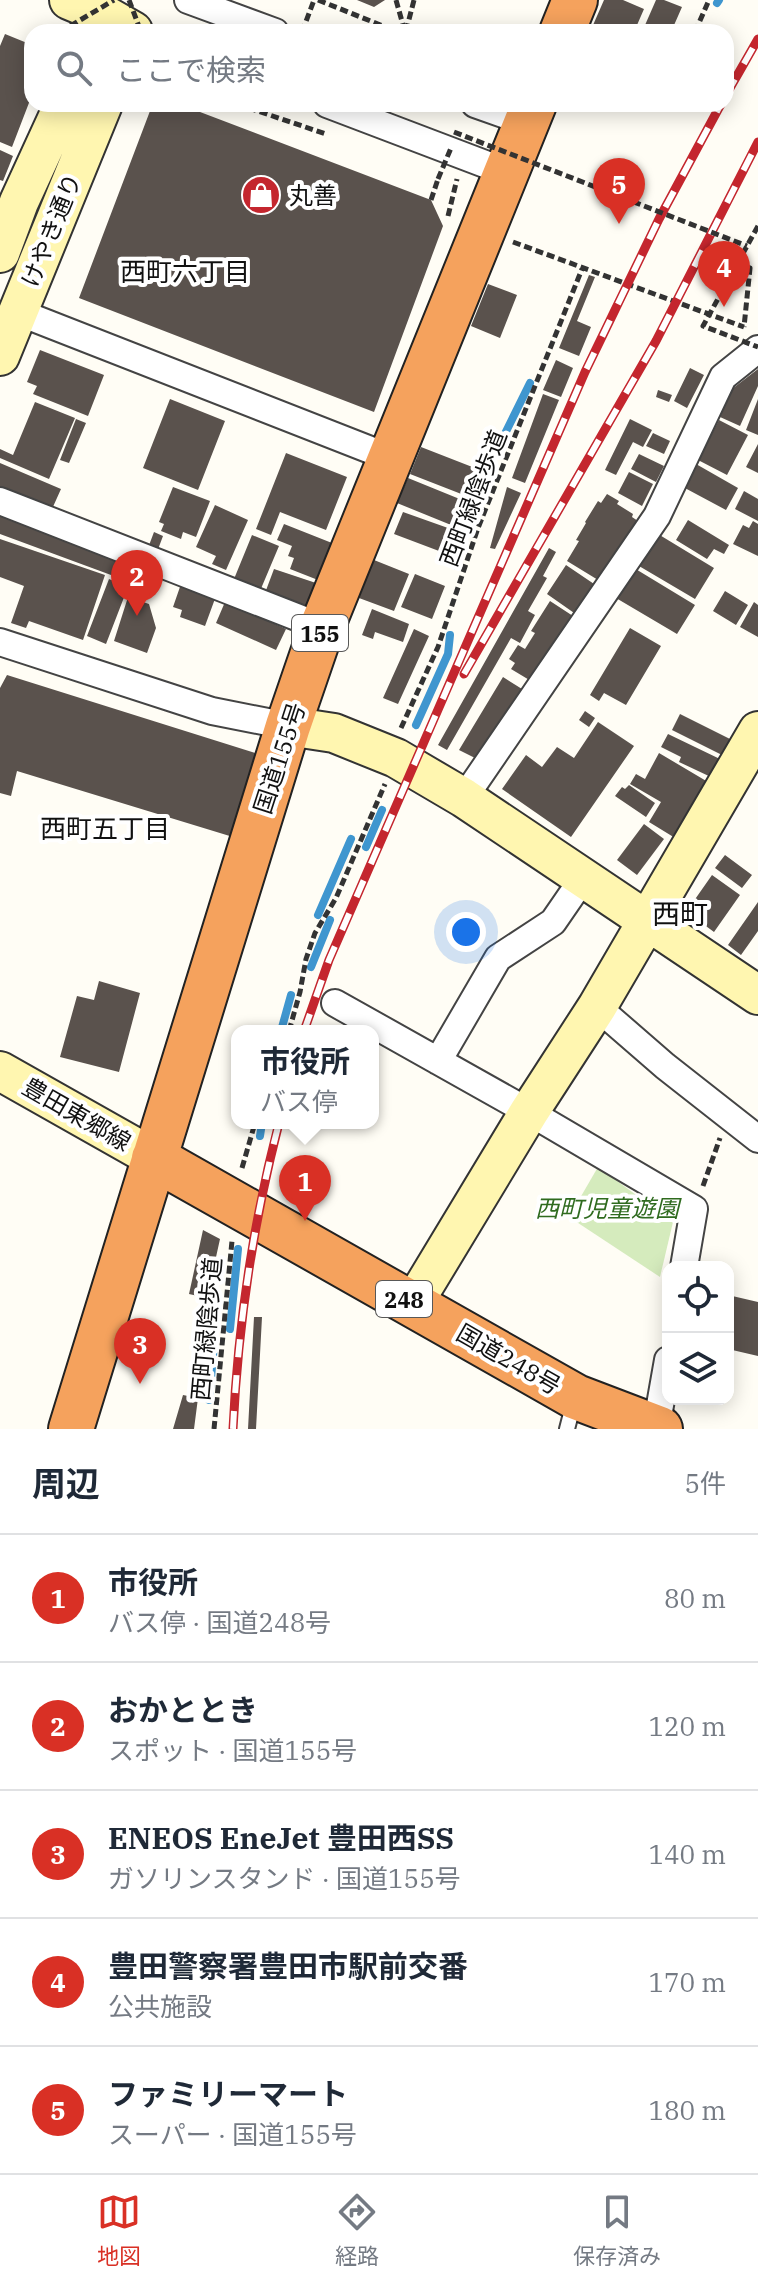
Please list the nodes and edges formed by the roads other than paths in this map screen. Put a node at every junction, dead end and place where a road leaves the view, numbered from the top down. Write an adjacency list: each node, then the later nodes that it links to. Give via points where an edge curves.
1 (69, 0): 4 (street)
2 (188, 0): 5 (street)
3 (575, 0): 6 (highway)
4 (124, 17)
5 (253, 24)
6 (565, 24)
7 (59, 112): 12 (street, けやき通り)
8 (100, 112): 14 (street, けやき通り)
9 (348, 112): 11 (street)
10 (530, 113): 11 (highway, 国道155号 / 155)
11 (506, 172): 17 (highway, 国道155号 / 155)
12 (10, 199): 13 (street, けやき通り)
13 (0, 253)
14 (18, 312): 16 (street, けやき通り); 17 (street)
15 (753, 341): 23 (street, via 723,377 657,516)
16 (0, 356)
17 (391, 458): 19 (highway, 国道155号 / 155)
18 (0, 501): 19 (street)
19 (322, 627): 21 (highway, 国道155号 / 155)
20 (0, 642): 21 (street, via 212,711)
21 (288, 726): 23 (street, via 334,733 396,758); 35 (highway, 国道155号 / 155)
22 (758, 731): 25 (street)
23 (464, 798): 24 (street)
24 (584, 877): 25 (street); 31 (street, via 553,922 498,958)
25 (648, 919): 26 (street); 28 (street)
26 (758, 995)
27 (335, 1003): 29 (street)
28 (597, 1007): 33 (street); 34 (street)
29 (374, 1025)
30 (379, 1028): 31 (street)
31 (438, 1061): 33 (street)
32 (0, 1071): 35 (street, 豊田東郷線)
33 (529, 1112): 36 (street, via 694,1209); 37 (street)
34 (758, 1139)
35 (154, 1158): 37 (highway, 国道248号 / 248); 41 (highway, 国道155号 / 155)
36 (685, 1261)
37 (413, 1304): 39 (highway, 国道248号 / 248)
38 (662, 1401): 40 (street)
39 (571, 1413): 40 (highway, 国道248号 / 248)
40 (658, 1428)
41 (71, 1429)

